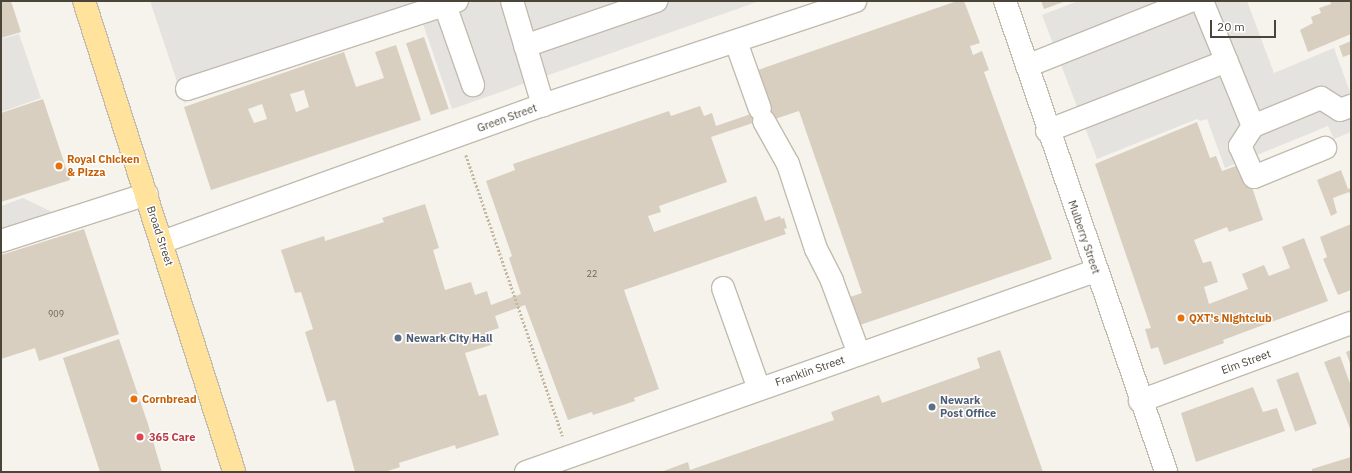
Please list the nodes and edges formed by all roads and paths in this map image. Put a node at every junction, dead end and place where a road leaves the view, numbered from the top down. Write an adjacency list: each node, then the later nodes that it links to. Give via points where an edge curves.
1 (84, 1): 21 (main road, Broad Street)
2 (512, 1): 10 (street)
3 (656, 1): 10 (street)
4 (855, 1): 9 (street, Green Street)
5 (1005, 1): 12 (street, Mulberry Street)
6 (1190, 1): 12 (street)
7 (1202, 1): 11 (street)
8 (451, 3): 13 (street); 14 (street)
9 (736, 42): 15 (street, Green Street); 27 (street, via 762,115 788,164 816,249 832,281)
10 (525, 46): 15 (street)
11 (1227, 61): 17 (street); 18 (street)
12 (1026, 66): 18 (street, Mulberry Street)
13 (473, 85)
14 (187, 89)
15 (543, 105): 19 (street, Green Street)
16 (1351, 106): 17 (street, via 1340,110 1322,98)
17 (1253, 126): 20 (street, via 1240,146 1254,177)
18 (1047, 131): 24 (street, Mulberry Street)
19 (459, 135): 23 (street, Green Street); 30 (path)
20 (1325, 148)
21 (147, 194): 22 (street); 23 (main road, Broad Street)
22 (1, 241)
23 (162, 242): 31 (main road, Broad Street)
24 (1095, 271): 27 (street, Franklin Street); 29 (street, Mulberry Street)
25 (723, 288): 28 (street)
26 (1351, 323): 29 (street, Elm Street)
27 (859, 354): 28 (street, Franklin Street)
28 (759, 389): 32 (street, Franklin Street)
29 (1140, 401): 33 (street, Mulberry Street)
30 (563, 436)
31 (234, 472)
32 (526, 472)
33 (1166, 472)

